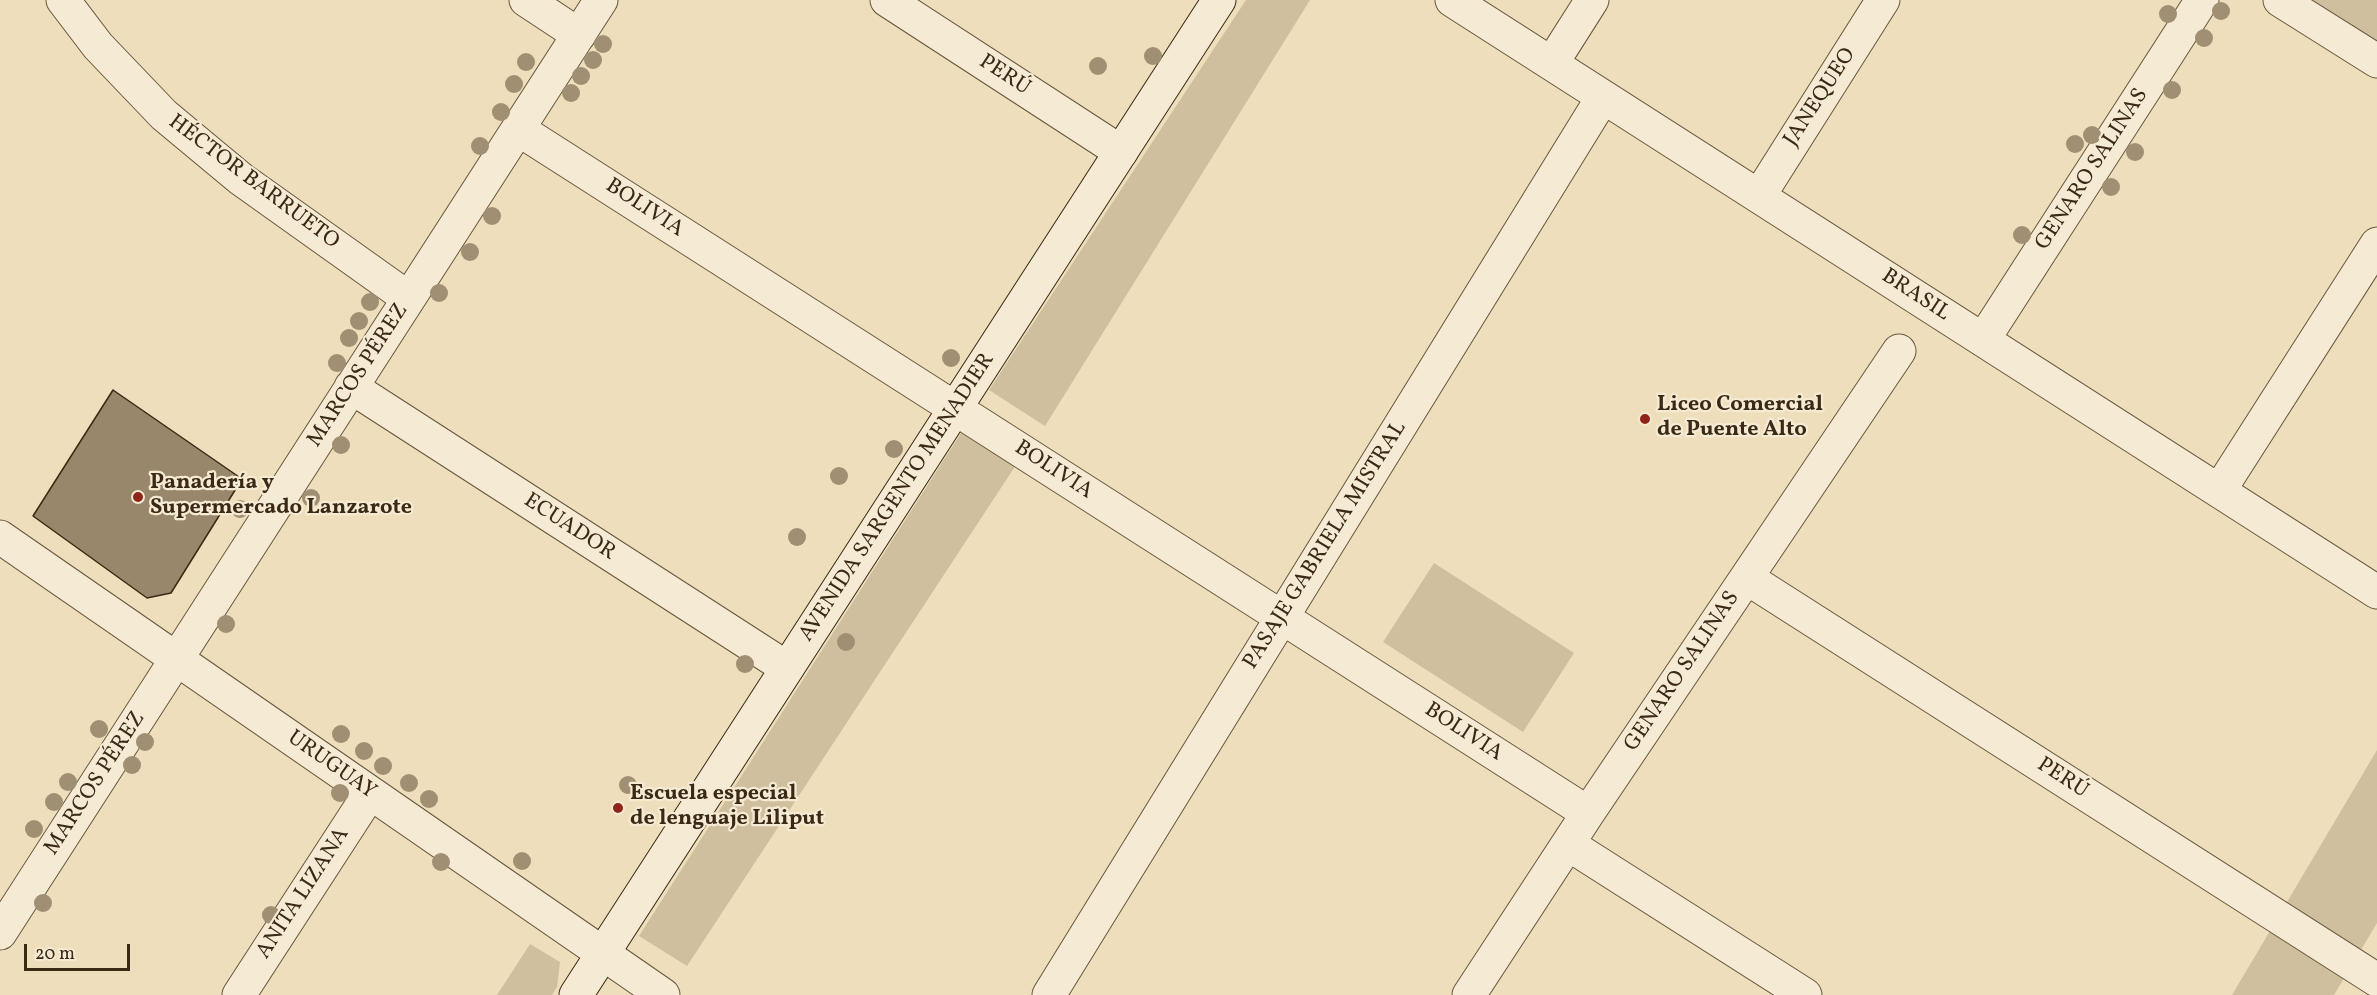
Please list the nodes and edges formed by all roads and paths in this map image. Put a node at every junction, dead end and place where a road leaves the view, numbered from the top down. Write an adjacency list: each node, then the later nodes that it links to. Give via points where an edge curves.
1 (63, 0): 19 (street, HÉCTOR BARRUETO, via 98,46 164,115 241,179)
2 (526, 0): 11 (street)
3 (601, 0): 11 (street, MARCOS PÉREZ)
4 (887, 0): 16 (street, PERÚ)
5 (1219, 0): 16 (street, AVENIDA SARGENTO MENADIER)
6 (1452, 0): 13 (street, BRASIL)
7 (1592, 0): 13 (street)
8 (1883, 0): 17 (street, JANEQUEO)
9 (2202, 0): 20 (street, GENARO SALINAS)
10 (2280, 0): 12 (street)
11 (579, 34): 15 (street, MARCOS PÉREZ)
12 (2377, 61)
13 (1552, 63): 14 (street, BRASIL)
14 (1603, 96): 17 (street, BRASIL); 28 (street, PASAJE GABRIELA MISTRAL)
15 (518, 129): 19 (street, MARCOS PÉREZ); 23 (street, BOLIVIA)
16 (1121, 152): 23 (street, AVENIDA SARGENTO MENADIER)
17 (1758, 196): 20 (street, BRASIL)
18 (2377, 244): 24 (street)
19 (408, 298): 22 (street, MARCOS PÉREZ)
20 (1983, 340): 24 (street, BRASIL)
21 (1899, 351): 26 (street, GENARO SALINAS)
22 (351, 387): 29 (street, MARCOS PÉREZ); 30 (street, ECUADOR)
23 (956, 408): 28 (street, BOLIVIA); 30 (street, AVENIDA SARGENTO MENADIER)
24 (2219, 491): 27 (street, BRASIL)
25 (0, 537): 29 (street, URUGUAY)
26 (1747, 578): 32 (street, GENARO SALINAS); 36 (street, PERÚ)
27 (2377, 592)
28 (1282, 617): 32 (street, BOLIVIA); 40 (street, PASAJE GABRIELA MISTRAL)
29 (177, 659): 31 (street, URUGUAY); 34 (street, MARCOS PÉREZ)
30 (787, 668): 35 (street, AVENIDA SARGENTO MENADIER)
31 (370, 793): 35 (street, URUGUAY); 37 (street, ANITA LIZANA)
32 (1588, 813): 33 (street, GENARO SALINAS)
33 (1568, 844): 41 (street, GENARO SALINAS); 42 (street)
34 (0, 933)
35 (603, 954): 38 (street, AVENIDA SARGENTO MENADIER); 39 (street, URUGUAY)
36 (2377, 980)
37 (238, 995)
38 (576, 995)
39 (663, 995)
40 (1049, 995)
41 (1469, 995)
42 (1805, 995)

